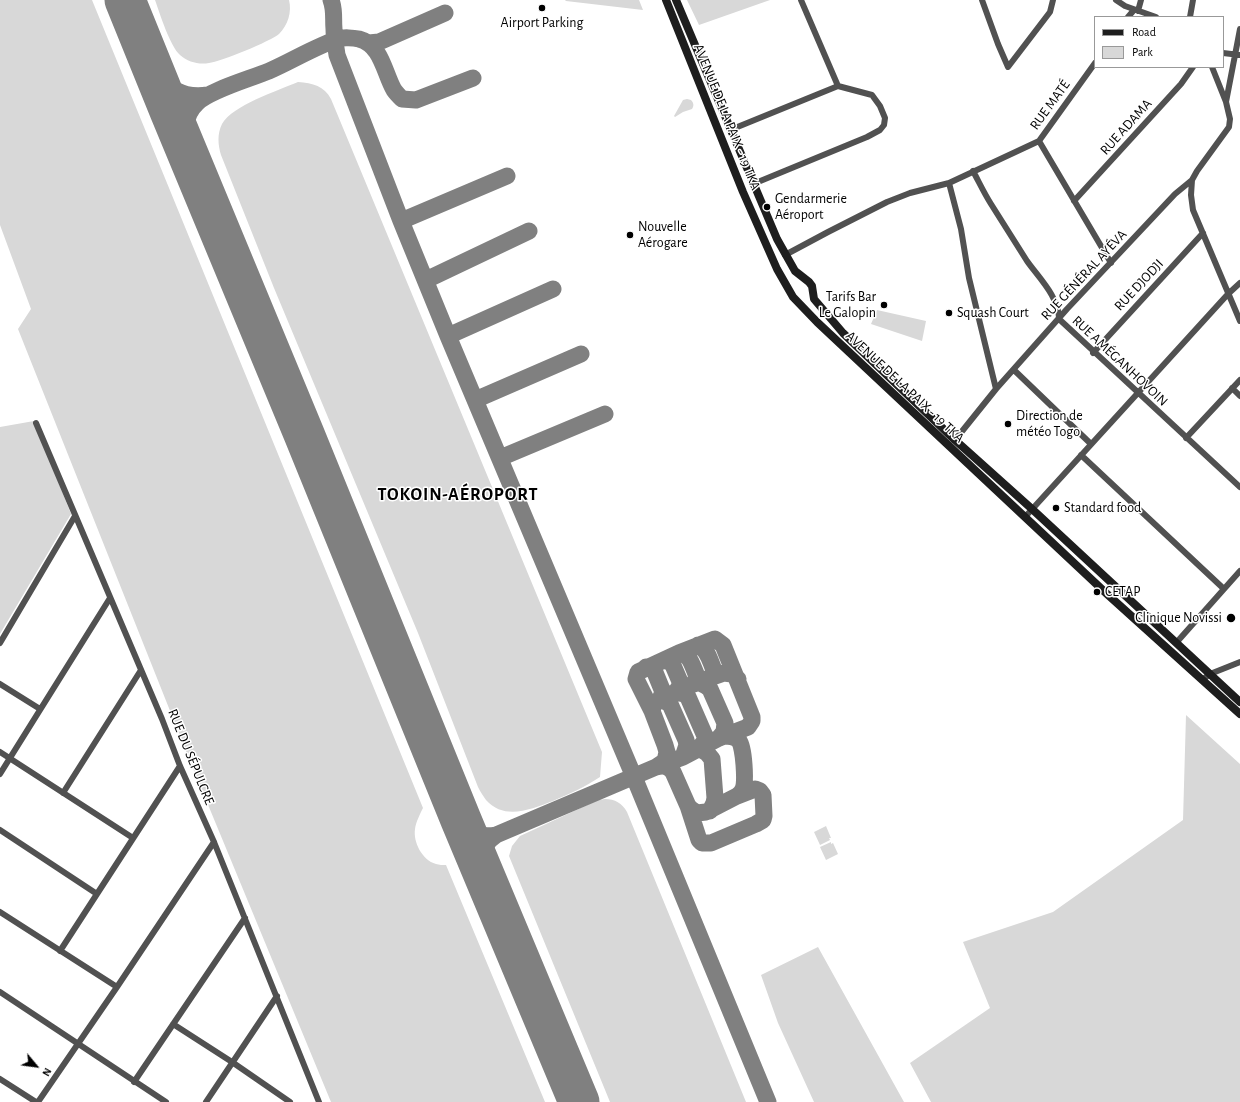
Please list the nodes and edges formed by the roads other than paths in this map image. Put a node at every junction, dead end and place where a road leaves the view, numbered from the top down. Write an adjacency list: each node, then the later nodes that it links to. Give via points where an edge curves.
1 (666, 0): 50 (main road, AVENUE DE LA PAIX - 19 TKA, via 743,192 777,269 793,297)
2 (676, 0): 21 (main road, AVENUE DE LA PAIX - 19 TKA)
3 (801, 0): 19 (street)
4 (982, 0): 5 (street, via 1008,67 1050,12)
5 (1053, 0)
6 (1116, 0): 9 (street)
7 (1141, 0): 9 (street)
8 (1193, 0): 12 (street)
9 (1136, 10): 10 (street); 11 (street)
10 (1129, 16)
11 (1153, 16)
12 (1190, 16)
13 (1240, 29): 15 (street)
14 (1224, 53): 15 (street)
15 (1238, 55): 20 (street)
16 (1094, 64): 22 (street, RUE MATÉ)
17 (1192, 68): 27 (street, RUE ADAMA, via 1181,84)
18 (1212, 68): 20 (street)
19 (838, 86): 21 (street); 26 (street, via 875,98 885,118 880,130 867,138)
20 (1226, 102): 24 (street, RUE GÉNÉRAL AYÉVA, via 1229,127)
21 (730, 130): 26 (main road, AVENUE DE LA PAIX - 19 TKA)
22 (1039, 140): 23 (street, RUE MATÉ); 27 (street)
23 (973, 171): 25 (street, RUE MATÉ); 33 (street, RUE AMÉGANHOVOIN, via 989,202 1046,286 1059,312)
24 (1192, 180): 28 (street, via 1192,202); 30 (street, RUE GÉNÉRAL AYÉVA, via 1175,194)
25 (949, 183): 29 (street, RUE MATÉ, via 887,202); 39 (street)
26 (753, 184): 29 (main road, AVENUE DE LA PAIX - 19 TKA)
27 (1074, 201): 30 (street)
28 (1203, 233): 32 (street); 35 (street, RUE DJODJI)
29 (785, 255): 44 (main road, AVENUE DE LA PAIX - 19 TKA, via 795,271 809,282 814,298 843,333)
30 (1111, 263): 33 (street, RUE GÉNÉRAL AYÉVA)
31 (1240, 283): 32 (street)
32 (1228, 294): 34 (street); 40 (street)
33 (1059, 319): 35 (street, RUE AMÉGANHOVOIN); 36 (street, RUE GÉNÉRAL AYÉVA)
34 (1240, 321)
35 (1093, 353): 40 (street, RUE AMÉGANHOVOIN)
36 (1014, 370): 39 (street, RUE GÉNÉRAL AYÉVA); 45 (street)
37 (1240, 380): 38 (street)
38 (1232, 388): 41 (street); 43 (street)
39 (996, 390): 44 (street, RUE GÉNÉRAL AYÉVA)
40 (1137, 393): 43 (street, RUE AMÉGANHOVOIN); 45 (street)
41 (1240, 396)
42 (36, 423): 49 (street, RUE DU SÉPULCRE)
43 (1186, 438): 47 (street, RUE AMÉGANHOVOIN)
44 (955, 440): 48 (main road, AVENUE DE LA PAIX - 19 TKA)
45 (1091, 444): 46 (street)
46 (1081, 455): 48 (street); 52 (street)
47 (1240, 487)
48 (1032, 509): 50 (street); 54 (main road, AVENUE DE LA PAIX - 19 TKA)
49 (75, 516): 53 (street, RUE DU SÉPULCRE); 57 (street)
50 (1025, 517): 55 (main road, AVENUE DE LA PAIX - 19 TKA)
51 (1240, 571): 52 (street)
52 (1224, 589): 56 (street)
53 (110, 598): 59 (street, RUE DU SÉPULCRE); 64 (street)
54 (1145, 615): 55 (main road); 56 (main road, AVENUE DE LA PAIX - 19 TKA)
55 (1138, 623): 61 (main road, AVENUE DE LA PAIX - 19 TKA)
56 (1176, 643): 60 (main road, AVENUE DE LA PAIX - 19 TKA)
57 (0, 644)
58 (1240, 662): 60 (street)
59 (141, 670): 68 (street, RUE DU SÉPULCRE); 70 (street)
60 (1210, 674): 61 (street); 63 (main road, AVENUE DE LA PAIX - 19 TKA)
61 (1202, 680): 65 (main road, AVENUE DE LA PAIX - 19 TKA)
62 (0, 684): 64 (street)
63 (1240, 702)
64 (40, 709): 67 (street)
65 (1240, 714)
66 (0, 752): 67 (street)
67 (10, 758): 69 (street); 70 (street)
68 (180, 766): 72 (street); 73 (street, RUE DU SÉPULCRE)
69 (0, 774)
70 (63, 793): 72 (street)
71 (0, 830): 74 (street)
72 (133, 838): 74 (street)
73 (214, 842): 76 (street, RUE DU SÉPULCRE); 78 (street)
74 (97, 894): 77 (street)
75 (0, 912): 77 (street)
76 (245, 918): 80 (street, RUE DU SÉPULCRE); 81 (street)
77 (60, 951): 78 (street)
78 (117, 987): 82 (street)
79 (0, 992): 82 (street)
80 (277, 996): 83 (street); 90 (street, RUE DU SÉPULCRE)
81 (173, 1024): 83 (street); 85 (street)
82 (77, 1044): 85 (street); 86 (street)
83 (232, 1062): 88 (street); 89 (street)
84 (0, 1079): 86 (street)
85 (134, 1082): 87 (street)
86 (37, 1102)
87 (166, 1102)
88 (206, 1102)
89 (290, 1102)
90 (319, 1102)

